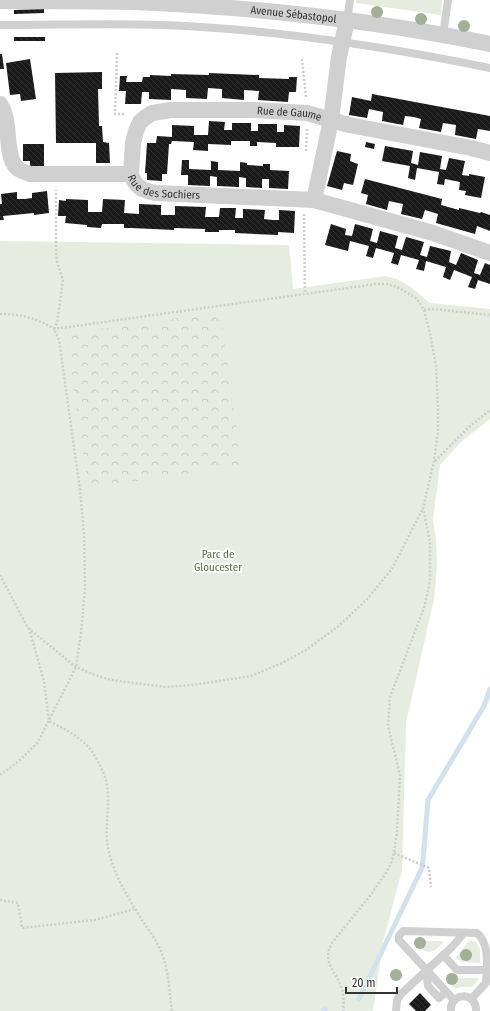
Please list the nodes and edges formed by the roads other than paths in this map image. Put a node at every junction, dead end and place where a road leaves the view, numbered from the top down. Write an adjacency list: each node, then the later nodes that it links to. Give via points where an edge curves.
1 (86, 0): 4 (street, Avenue Sébastopol); 5 (street, Avenue Sébastopol)
2 (350, 0): 7 (lane)
3 (448, 0): 9 (lane)
4 (0, 1)
5 (134, 1): 6 (street, Avenue Sébastopol)
6 (264, 6): 7 (street, Avenue Sébastopol)
7 (347, 20): 9 (street, Avenue Sébastopol); 10 (street)
8 (0, 25): 10 (lane, via 164,25 243,30)
9 (443, 35): 11 (street, Avenue Sébastopol)
10 (341, 42): 12 (lane); 14 (street)
11 (490, 44)
12 (490, 68)
13 (0, 104): 16 (street, Rue des Sochiers, via 6,117 12,161 16,168 30,174)
14 (331, 120): 15 (street, Rue de Gaume); 16 (street, Rue de Gaume, via 307,113 254,110 213,109 152,113 140,122 136,131); 17 (street)
15 (490, 153)
16 (131, 174): 17 (street, Rue des Sochiers, via 133,182 138,187 156,194)
17 (314, 200): 18 (street, Rue des Sochiers, via 433,233)
18 (490, 253)
19 (464, 933): 20 (lane); 21 (lane, via 477,933 485,941); 22 (lane, via 403,931 399,940)
20 (443, 955): 21 (lane, via 457,970); 22 (lane)
21 (487, 970): 23 (lane, via 486,983)
22 (426, 971): 24 (lane); 25 (lane, via 399,996)
23 (471, 999): 24 (lane, via 460,996); 27 (lane, via 476,1005)
24 (454, 1000): 26 (lane)
25 (396, 1011)
26 (451, 1011)
27 (476, 1011)

